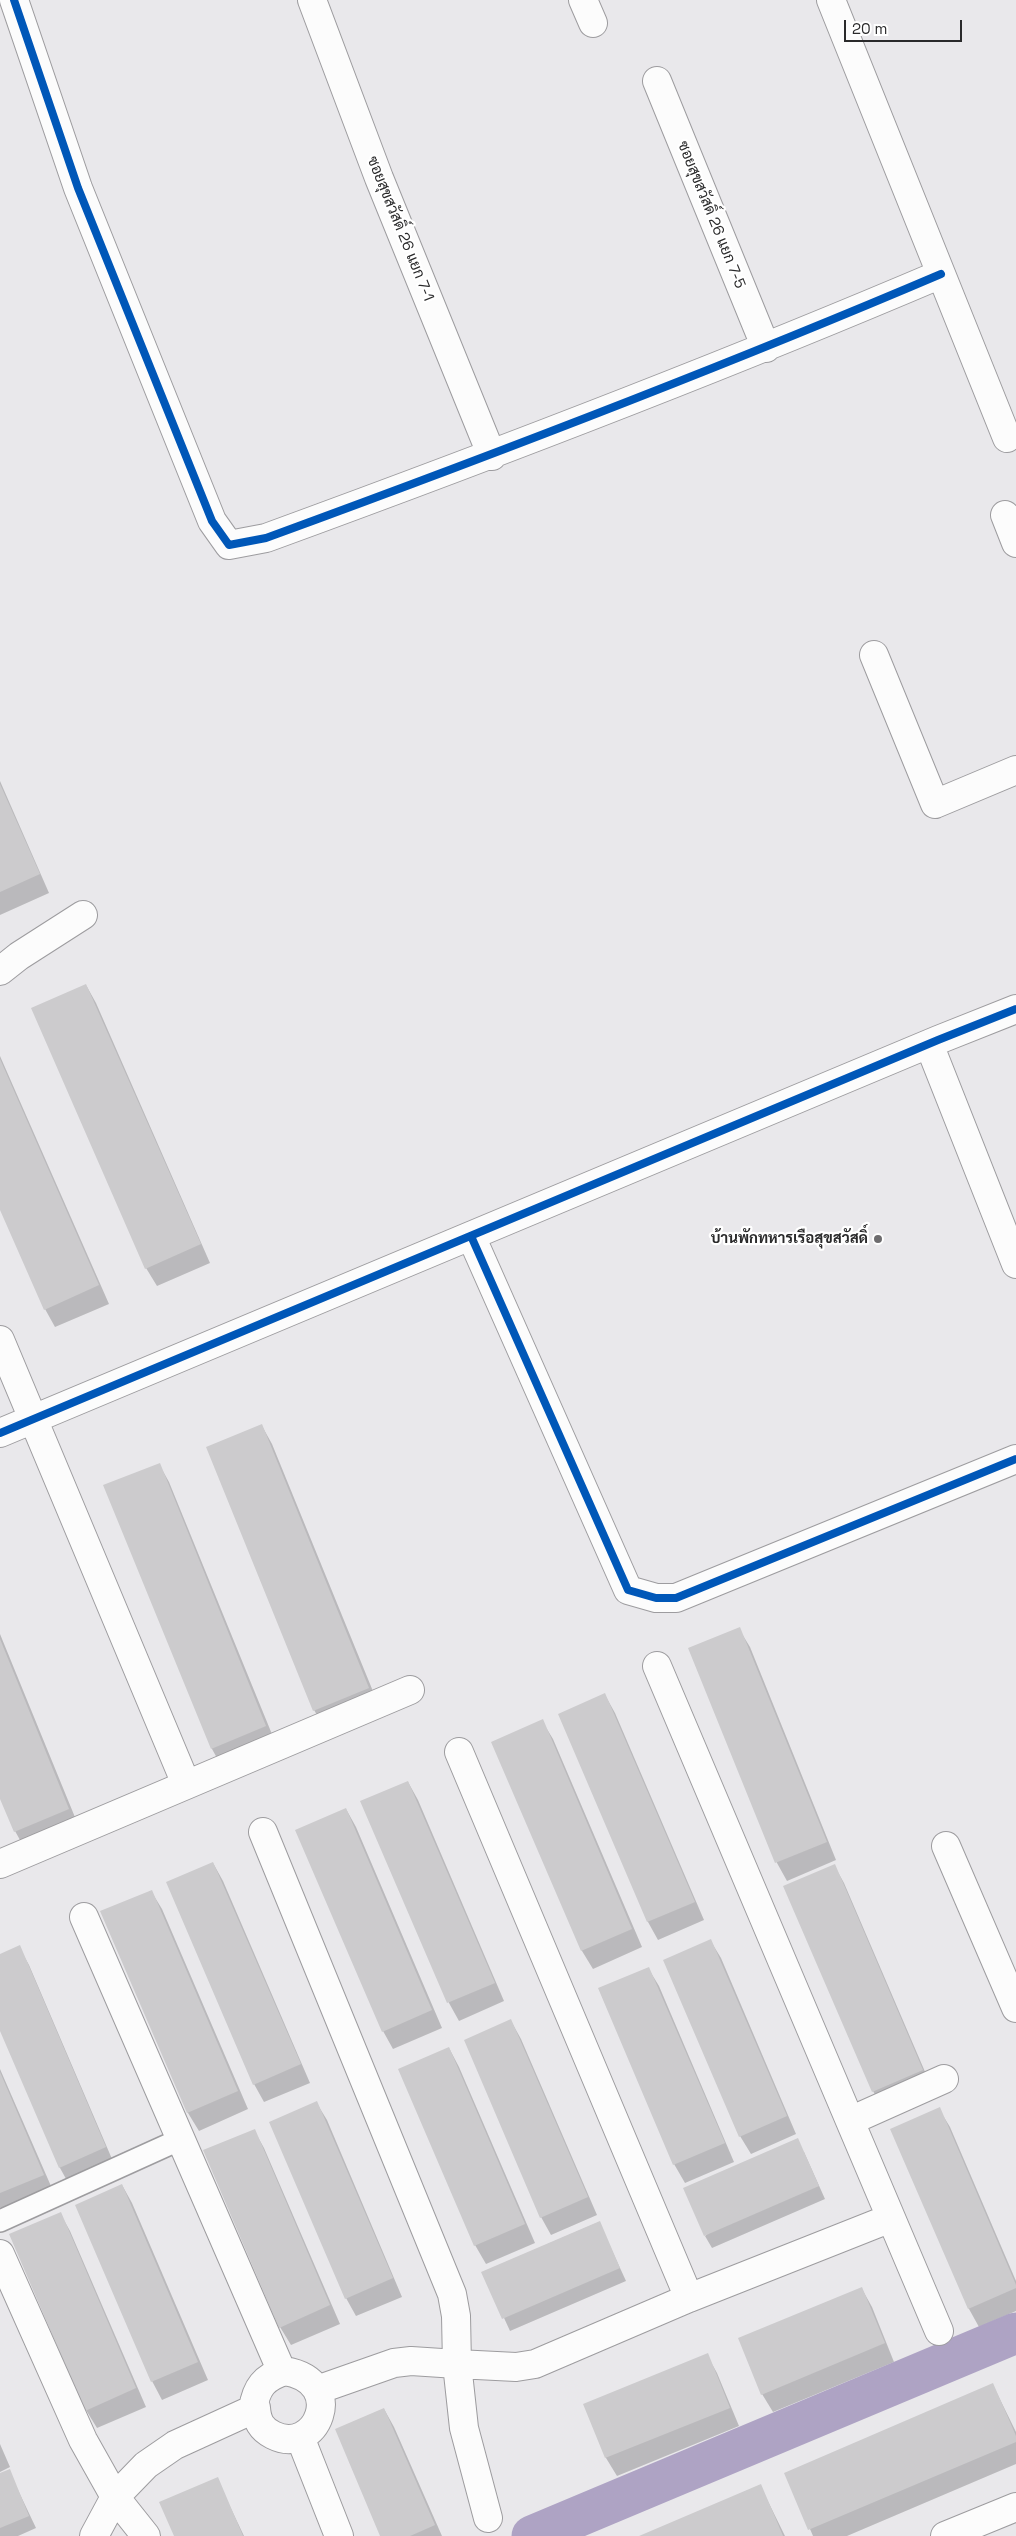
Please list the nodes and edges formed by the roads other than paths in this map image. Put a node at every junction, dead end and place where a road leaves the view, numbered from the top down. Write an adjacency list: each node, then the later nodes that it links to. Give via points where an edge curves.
1 (14, 0): 8 (street, via 78,188 212,521 229,545 266,538)
2 (312, 0): 8 (street, ซอยสุขสวัสดิ์ 26 แยก 7-1, via 379,178)
3 (831, 0): 5 (street)
4 (657, 81): 6 (street, ซอยสุขสวัสดิ์ 26 แยก 7-5)
5 (941, 274): 6 (street); 7 (street)
6 (766, 348): 8 (street)
7 (1007, 438)
8 (492, 456)
9 (1005, 515): 10 (street)
10 (1016, 543)
11 (874, 655): 12 (street, via 935,804)
12 (1016, 770)
13 (84, 915): 14 (street)
14 (0, 971)
15 (1016, 1009): 16 (street)
16 (929, 1044): 17 (street); 18 (street)
17 (472, 1236): 20 (street); 22 (street, via 628,1590 656,1598 676,1598)
18 (1016, 1264)
19 (0, 1340): 20 (street)
20 (34, 1419): 21 (street); 26 (street)
21 (0, 1433)
22 (1016, 1459)
23 (657, 1666): 33 (street)
24 (410, 1690): 26 (street)
25 (459, 1752): 38 (street)
26 (186, 1784): 29 (street)
27 (263, 1832): 40 (street, via 452,2294)
28 (946, 1846): 31 (street)
29 (0, 1864)
30 (84, 1917): 34 (street)
31 (1016, 2008)
32 (944, 2078): 33 (street)
33 (850, 2121): 35 (street)
34 (181, 2139): 36 (lane); 41 (street)
35 (891, 2218): 38 (street); 39 (street)
36 (0, 2221)
37 (0, 2254): 45 (street, via 83,2440)
38 (689, 2298): 40 (street, via 535,2364 516,2367)
39 (939, 2331)
40 (457, 2364): 42 (street, via 394,2363); 47 (street, via 464,2428)
41 (282, 2372): 42 (street, via 300,2373); 43 (street, via 271,2375 261,2384 255,2395)
42 (317, 2390): 44 (street, via 321,2409 317,2421)
43 (256, 2408): 44 (street, via 257,2421 266,2432 283,2438); 45 (street, via 175,2445 146,2465)
44 (300, 2437): 50 (street)
45 (115, 2497): 48 (street); 49 (street)
46 (1016, 2507): 51 (street)
47 (488, 2518)
48 (94, 2536)
49 (146, 2536)
50 (339, 2536)
51 (944, 2536)

